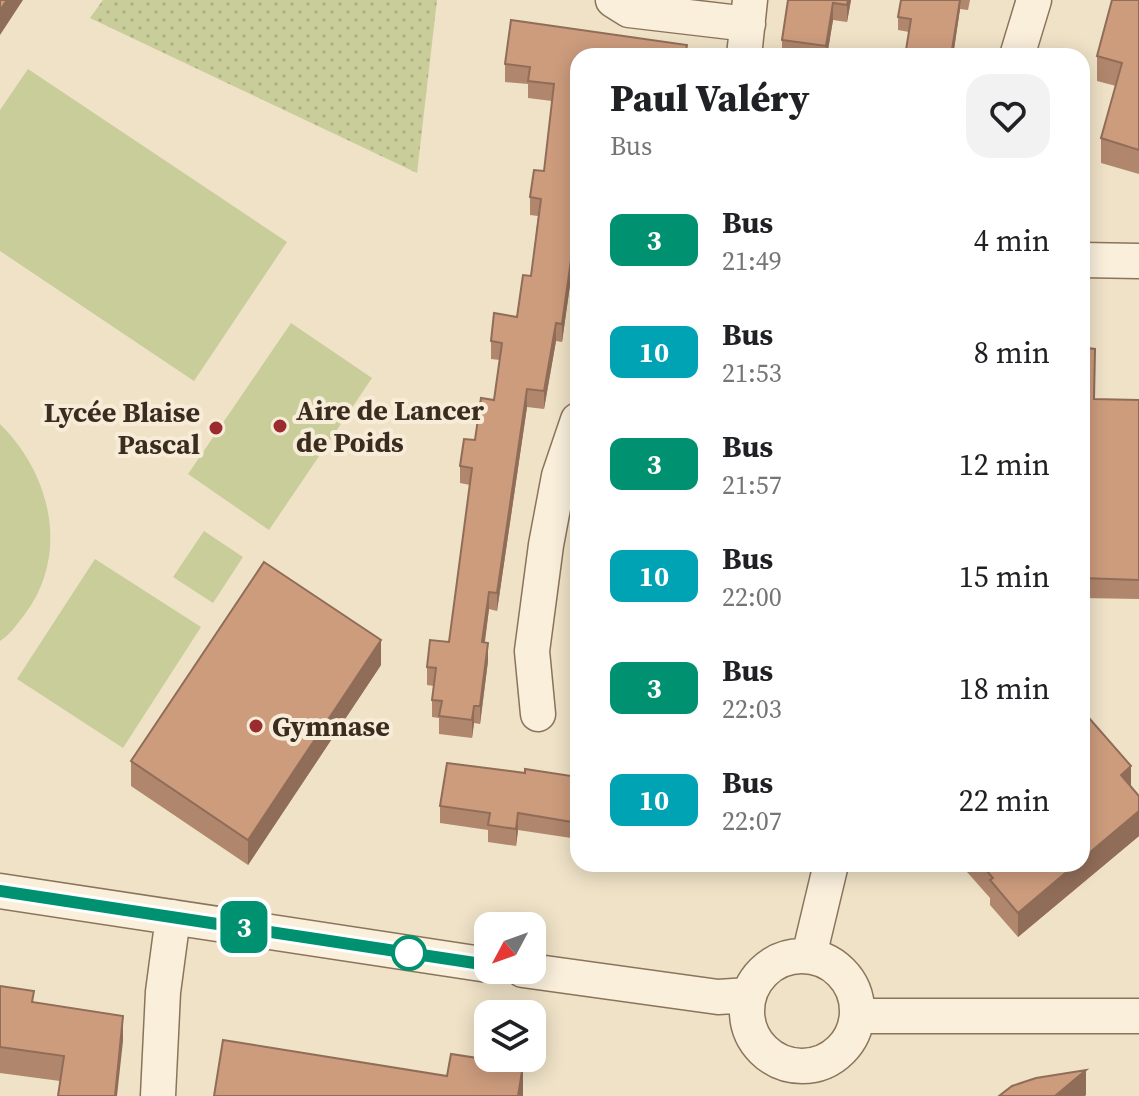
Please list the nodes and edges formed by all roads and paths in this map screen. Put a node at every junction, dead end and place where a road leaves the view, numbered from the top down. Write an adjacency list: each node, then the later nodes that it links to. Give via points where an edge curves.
1 (613, 0): 3 (street, via 629,10)
2 (1034, 0): 4 (street)
3 (747, 27)
4 (1019, 48)
5 (1090, 260): 6 (street)
6 (1139, 261)
7 (570, 444): 8 (street, via 546,545 532,651)
8 (538, 714)
9 (829, 872): 12 (street)
10 (0, 891): 11 (street)
11 (173, 917): 13 (street); 19 (street)
12 (809, 956): 15 (street, via 772,964); 16 (street, via 825,961 850,984)
13 (474, 963)
14 (546, 973): 15 (street, via 718,997)
15 (749, 995): 18 (street, via 746,1016 758,1043)
16 (857, 1016): 17 (street); 18 (street, via 852,1036 839,1053)
17 (1139, 1016)
18 (799, 1081)
19 (158, 1096)

